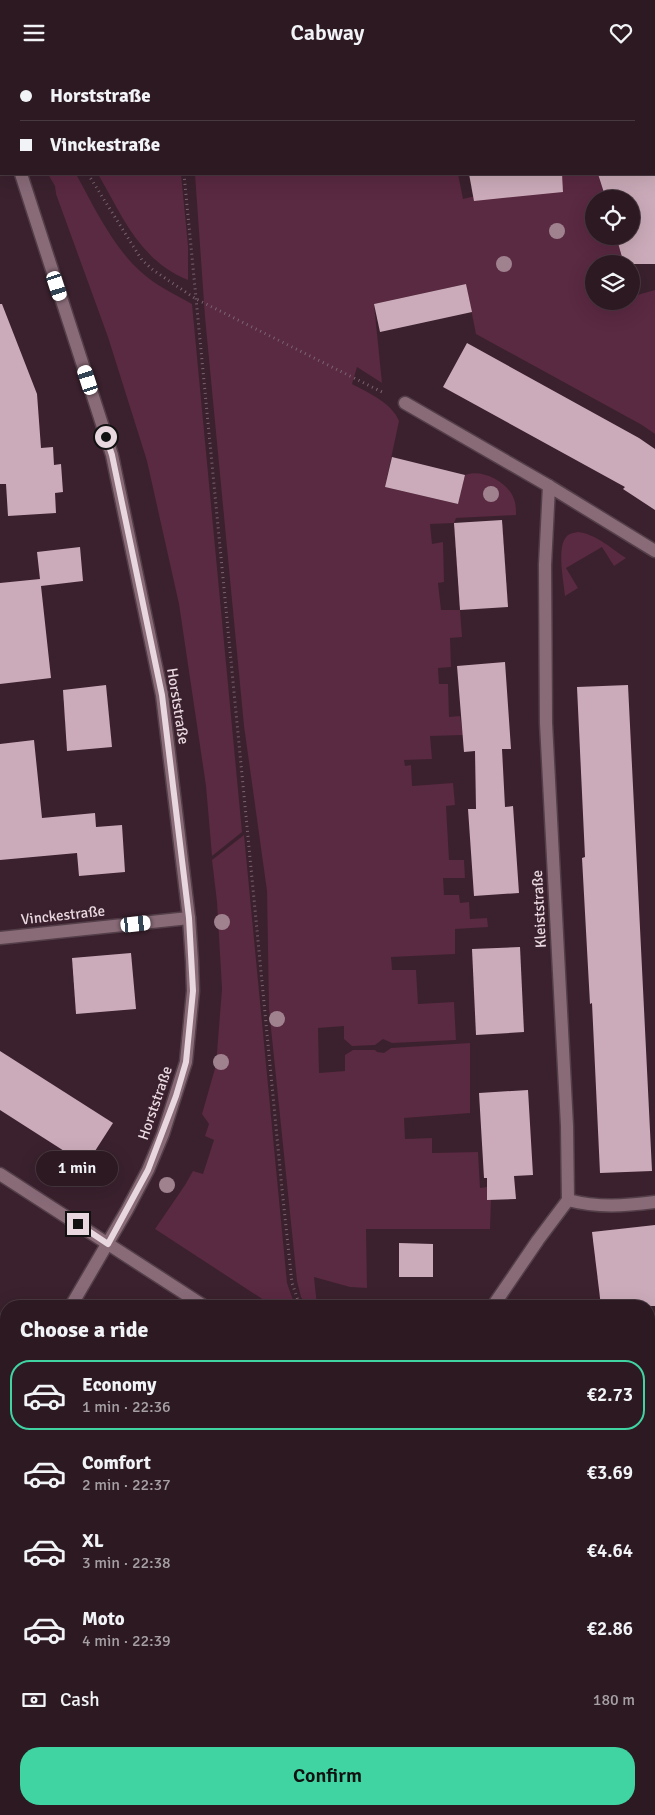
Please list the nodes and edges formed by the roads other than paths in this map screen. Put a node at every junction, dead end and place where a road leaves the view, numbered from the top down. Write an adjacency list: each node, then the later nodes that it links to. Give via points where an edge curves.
1 (21, 175): 5 (street, Horststraße, via 112,455 162,695)
2 (405, 403): 3 (street)
3 (549, 486): 4 (street); 8 (street, Kleiststraße, via 545,565 546,723)
4 (655, 551)
5 (189, 918): 6 (street, Vinckestraße); 10 (street, Horststraße, via 193,991 186,1062 148,1170)
6 (0, 938)
7 (0, 1174): 10 (street)
8 (568, 1200): 9 (street, via 613,1206); 13 (street)
9 (655, 1202)
10 (108, 1244): 11 (street, Horststraße); 12 (street)
11 (75, 1300)
12 (195, 1300)
13 (497, 1300)

